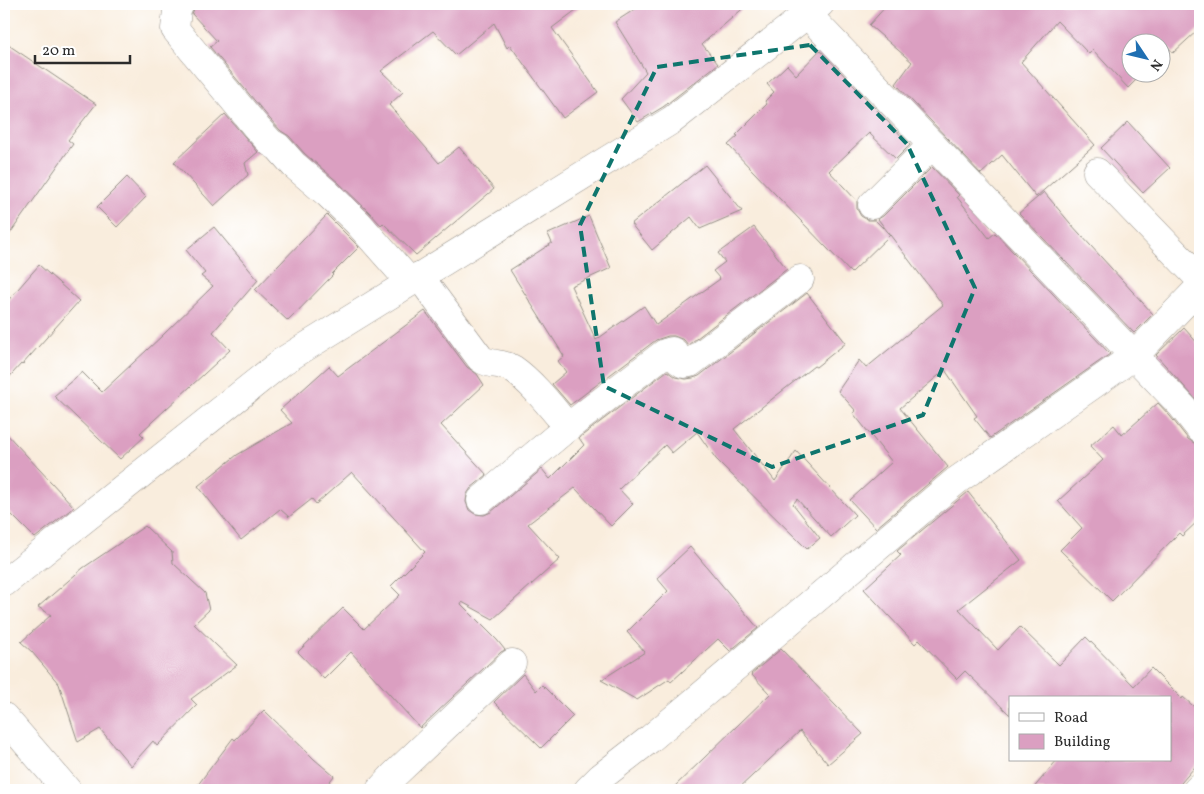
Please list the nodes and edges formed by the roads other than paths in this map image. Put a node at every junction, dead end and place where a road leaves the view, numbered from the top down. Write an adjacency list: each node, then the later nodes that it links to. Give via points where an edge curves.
1 (180, 4): 6 (street, via 175,29 257,128)
2 (814, 9): 3 (street); 6 (street, via 672,120)
3 (932, 145): 5 (street); 10 (street)
4 (1097, 172): 8 (street)
5 (872, 205)
6 (415, 279): 11 (street, via 484,362 508,366 515,371); 14 (street, via 284,361)
7 (800, 279): 11 (street, via 690,363 684,364 672,351 665,353)
8 (1200, 279)
9 (1200, 287): 10 (street)
10 (1134, 356): 12 (street); 20 (street, via 956,481)
11 (568, 427): 13 (street)
12 (1200, 429)
13 (481, 500)
14 (4, 583)
15 (512, 663): 19 (street)
16 (4, 717): 18 (street)
17 (1200, 787): 21 (street)
18 (67, 790)
19 (380, 790)
20 (588, 790)
21 (1197, 790)

